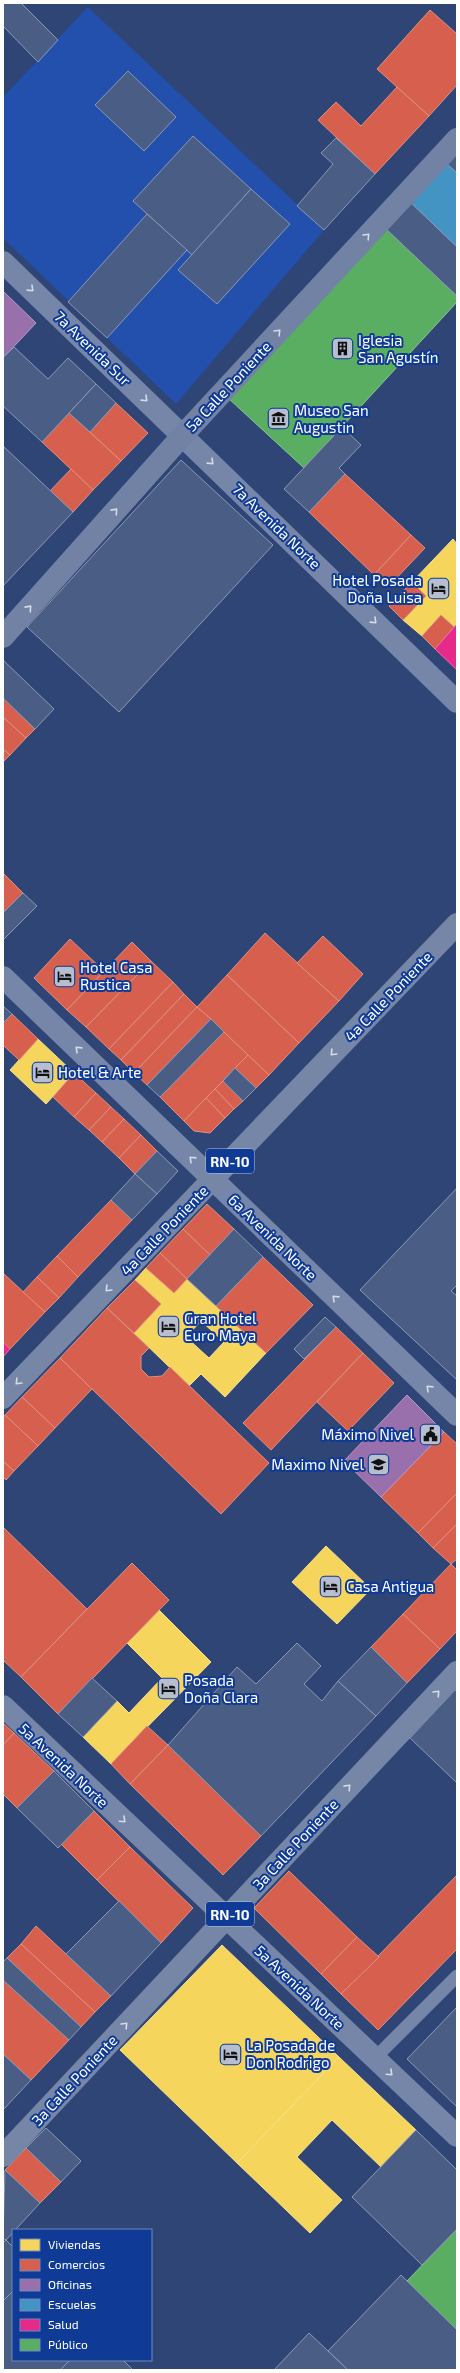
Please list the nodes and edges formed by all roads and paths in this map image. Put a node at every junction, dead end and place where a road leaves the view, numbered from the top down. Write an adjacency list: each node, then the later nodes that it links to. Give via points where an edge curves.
1 (457, 139): 3 (main road, 5a Calle Poniente, one-way to 1)
2 (3, 262): 3 (street, 7a Avenida Sur, one-way to 3)
3 (183, 434): 4 (main road, 5a Calle Poniente, one-way to 3); 5 (street, 7a Avenida Norte, one-way to 5)
4 (3, 637)
5 (457, 702)
6 (457, 924): 8 (main road, 4a Calle Poniente / RN-10, one-way to 8)
7 (3, 977): 8 (street, 6a Avenida Norte, one-way to 7)
8 (213, 1179): 9 (main road, 4a Calle Poniente / RN-10, one-way to 9); 10 (street, 6a Avenida Norte, one-way to 8)
9 (3, 1398)
10 (457, 1415)
11 (457, 1672): 13 (main road, 3a Calle Poniente / RN-10, one-way to 11)
12 (3, 1706): 13 (street, 5a Avenida Norte, one-way to 13)
13 (226, 1918): 15 (street, 5a Avenida Norte); 17 (main road, 3a Calle Poniente / RN-10, one-way to 13)
14 (457, 1976): 15 (lane)
15 (374, 2058): 16 (street, 5a Avenida Norte, one-way to 16)
16 (457, 2136)
17 (3, 2156)

